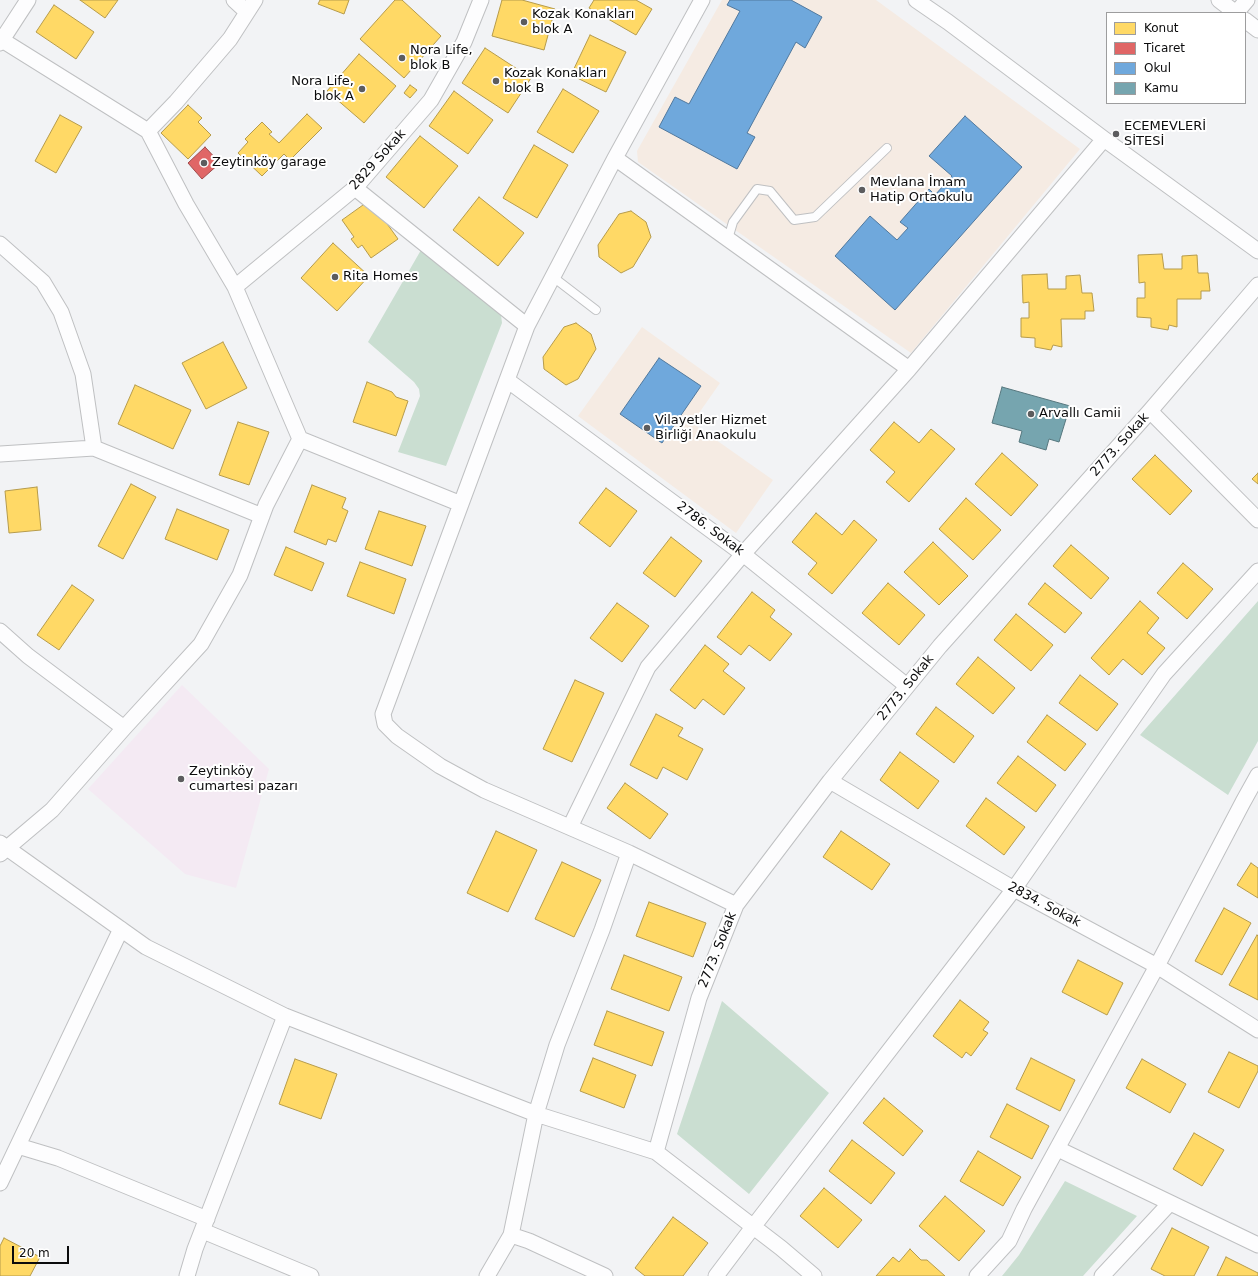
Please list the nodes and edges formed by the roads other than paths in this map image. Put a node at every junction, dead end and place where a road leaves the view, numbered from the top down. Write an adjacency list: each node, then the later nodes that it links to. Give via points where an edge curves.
1 (28, 0): 13 (street)
2 (234, 0): 8 (street)
3 (481, 0): 18 (street, 2829 Sokak, via 464,42 431,100)
4 (702, 0): 17 (street)
5 (916, 0): 15 (street)
6 (1219, 0): 9 (street)
7 (1247, 0): 10 (street)
8 (251, 6): 14 (street, via 230,39)
9 (1235, 12)
10 (1237, 12)
11 (1246, 21): 12 (street)
12 (1258, 30)
13 (1, 42): 14 (street)
14 (148, 131): 24 (street, via 186,204)
15 (1104, 139): 21 (street); 27 (street)
16 (887, 148): 19 (lane, via 815,216 794,220 770,191 757,189 733,222)
17 (615, 158): 19 (street); 22 (street)
18 (355, 188): 24 (street, 2829 Sokak); 26 (street)
19 (728, 239): 27 (street)
20 (0, 244): 31 (street, via 43,282 61,312 83,374)
21 (1258, 251)
22 (553, 277): 25 (lane); 26 (street)
23 (1258, 285): 29 (street, 2773. Sokak)
24 (235, 287): 30 (street)
25 (596, 310)
26 (527, 326): 28 (street)
27 (909, 369): 36 (street)
28 (507, 380): 33 (street); 36 (street, 2786. Sokak)
29 (1150, 411): 35 (street); 39 (street, 2773. Sokak)
30 (300, 439): 33 (street); 34 (street)
31 (94, 448): 32 (street); 34 (street)
32 (0, 454)
33 (461, 504): 43 (street, via 383,714 385,724 397,736 440,766 484,790)
34 (262, 516): 40 (street, via 240,575 201,644)
35 (1258, 520)
36 (743, 554): 39 (street, 2786. Sokak); 43 (street, via 648,666)
37 (1258, 571): 46 (street, via 1164,674)
38 (0, 631): 40 (street, via 28,656)
39 (907, 686): 42 (street, 2773. Sokak)
40 (124, 728): 44 (street, via 52,810)
41 (1258, 775): 49 (street)
42 (830, 782): 46 (street, 2834. Sokak); 47 (street, 2773. Sokak)
43 (570, 827): 45 (street)
44 (2, 849): 48 (street)
45 (629, 854): 47 (street); 52 (street, via 557,1045)
46 (1014, 889): 49 (street, 2834. Sokak); 59 (street)
47 (736, 905): 55 (street, 2773. Sokak, via 698,998)
48 (121, 929): 50 (street, via 146,947); 53 (street)
49 (1157, 966): 51 (street, 2834. Sokak); 54 (street)
50 (285, 1016): 52 (street); 58 (street)
51 (1258, 1030)
52 (536, 1114): 55 (street); 60 (street)
53 (18, 1146): 56 (street); 58 (street, via 58,1158)
54 (1058, 1149): 57 (street); 68 (street, via 1009,1241)
55 (656, 1152): 59 (street)
56 (0, 1183)
57 (1170, 1203): 61 (street); 69 (street)
58 (205, 1225): 62 (street); 63 (street)
59 (753, 1227): 66 (street); 67 (street)
60 (511, 1235): 64 (street); 65 (street)
61 (1258, 1245)
62 (187, 1276)
63 (311, 1276)
64 (487, 1276)
65 (605, 1276)
66 (716, 1276)
67 (814, 1276)
68 (977, 1276)
69 (1102, 1276)

